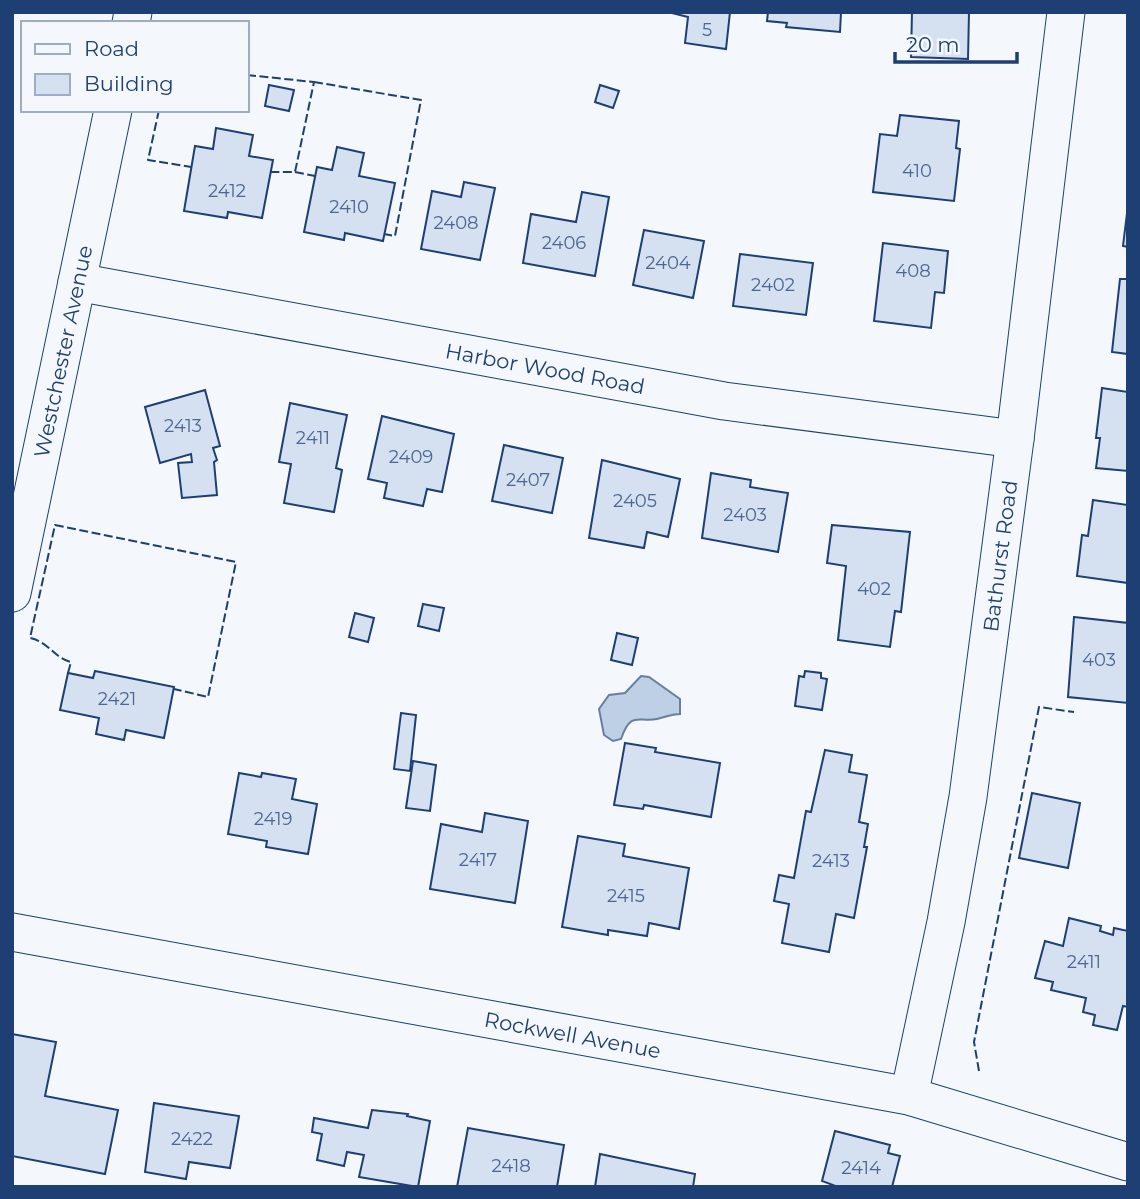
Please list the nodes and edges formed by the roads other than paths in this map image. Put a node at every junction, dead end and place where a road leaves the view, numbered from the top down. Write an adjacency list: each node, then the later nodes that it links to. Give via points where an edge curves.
1 (1066, 12): 4 (street, Bathurst Road)
2 (113, 112): 3 (street, Westchester Avenue)
3 (77, 282): 4 (street, Harbor Wood Road, via 724,401); 5 (street, Westchester Avenue)
4 (1015, 439): 7 (street, Bathurst Road, via 968,797)
5 (12, 593)
6 (12, 932): 7 (street, Rockwell Avenue)
7 (909, 1096): 8 (street, Rockwell Avenue)
8 (1128, 1162)

